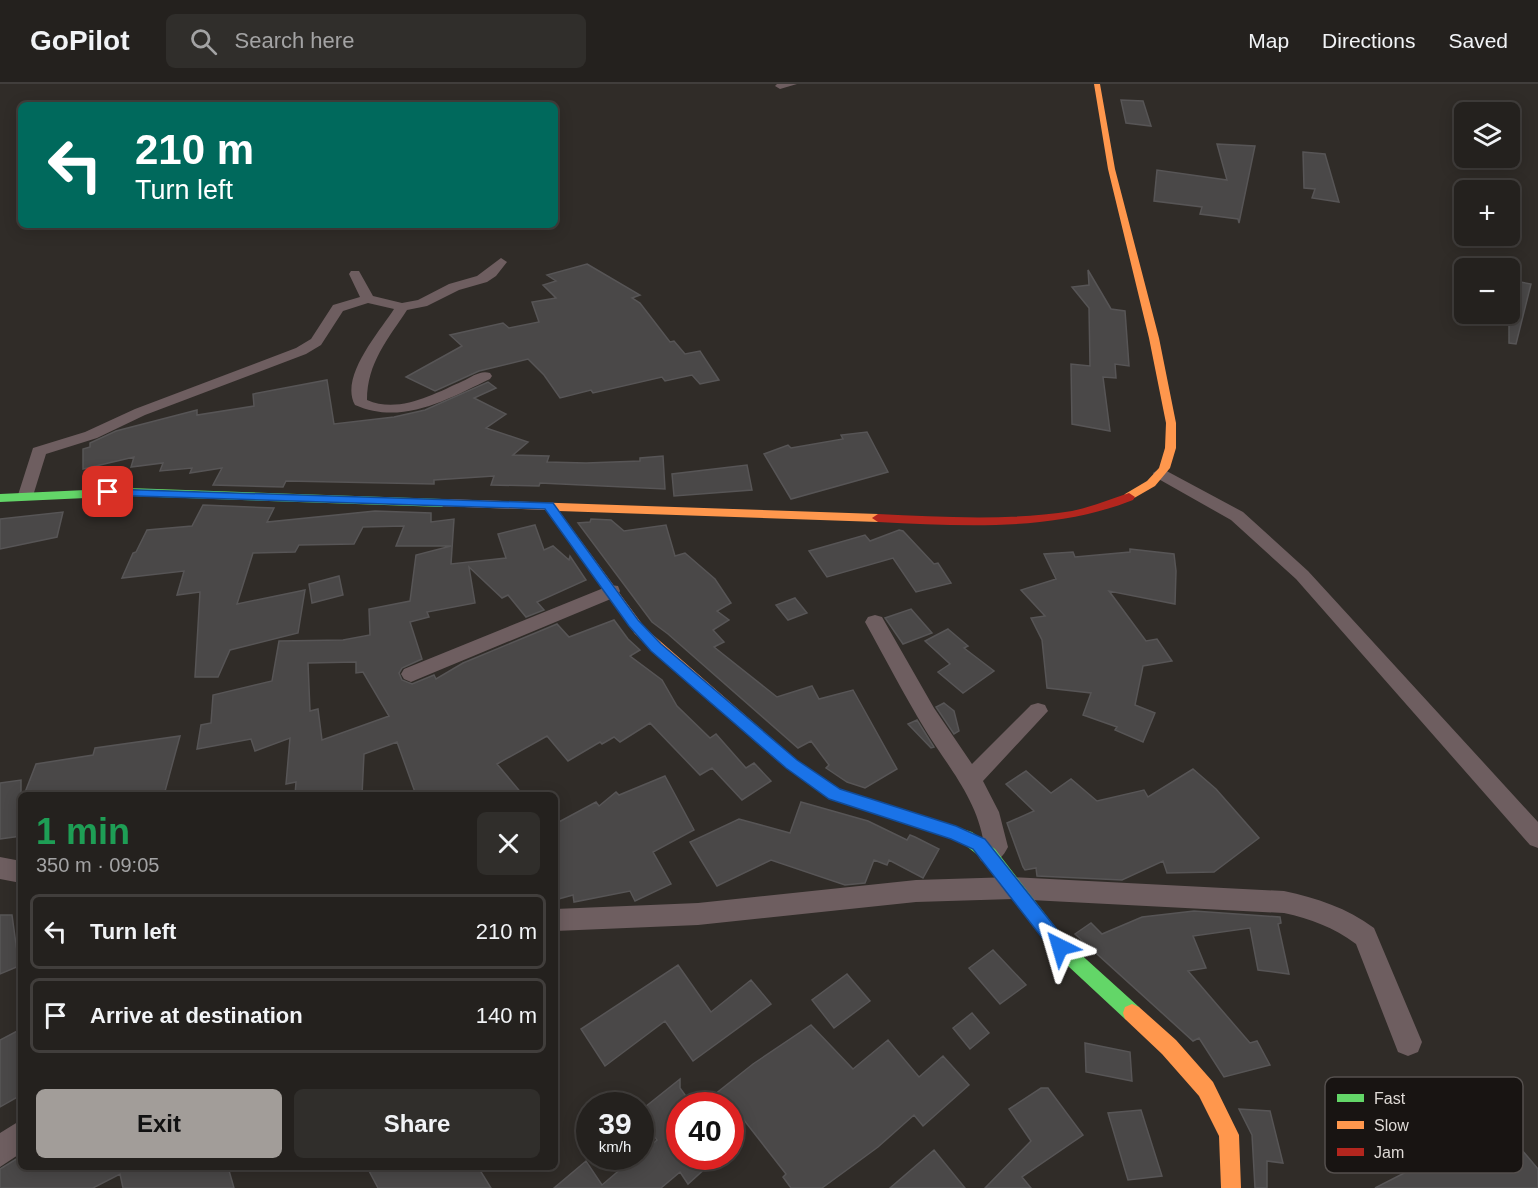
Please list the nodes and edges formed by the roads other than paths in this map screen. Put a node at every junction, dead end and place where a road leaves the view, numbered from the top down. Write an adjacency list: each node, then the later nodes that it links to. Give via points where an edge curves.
1 (792, 84): 3 (street)
2 (1097, 84): 9 (main road, via 1118,199 1168,407 1172,448)
3 (780, 86)
4 (501, 262): 7 (street, via 482,279)
5 (356, 274): 6 (street)
6 (368, 299): 7 (street); 10 (street, via 338,308 316,342 293,355 140,412 91,435 39,451)
7 (402, 307): 8 (street, via 369,352 358,386 360,402 369,408 390,410 422,404)
8 (485, 376)
9 (1161, 473): 12 (main road, via 1142,490 1108,505 1051,515 950,521); 18 (street, via 1237,516 1302,575)
10 (26, 495): 11 (main road); 12 (main road, via 129,492)
11 (0, 498)
12 (549, 506): 13 (main road)
13 (611, 591): 15 (street); 19 (main road, via 656,647 814,781 835,794 966,837)
14 (875, 622): 17 (street, via 934,727)
15 (411, 674)
16 (1038, 711): 17 (street)
17 (972, 778): 19 (street, via 995,834 996,847)
18 (1538, 838)
19 (989, 854): 22 (main road)
20 (0, 868): 21 (street)
21 (18, 871)
22 (1013, 888): 23 (street, via 916,891 698,914); 24 (street, via 1284,902 1313,908 1365,936); 27 (main road, via 1060,947 1169,1047 1206,1089 1229,1135)
23 (558, 920)
24 (1408, 1042)
25 (18, 1137): 26 (street)
26 (0, 1152)
27 (1231, 1188)

